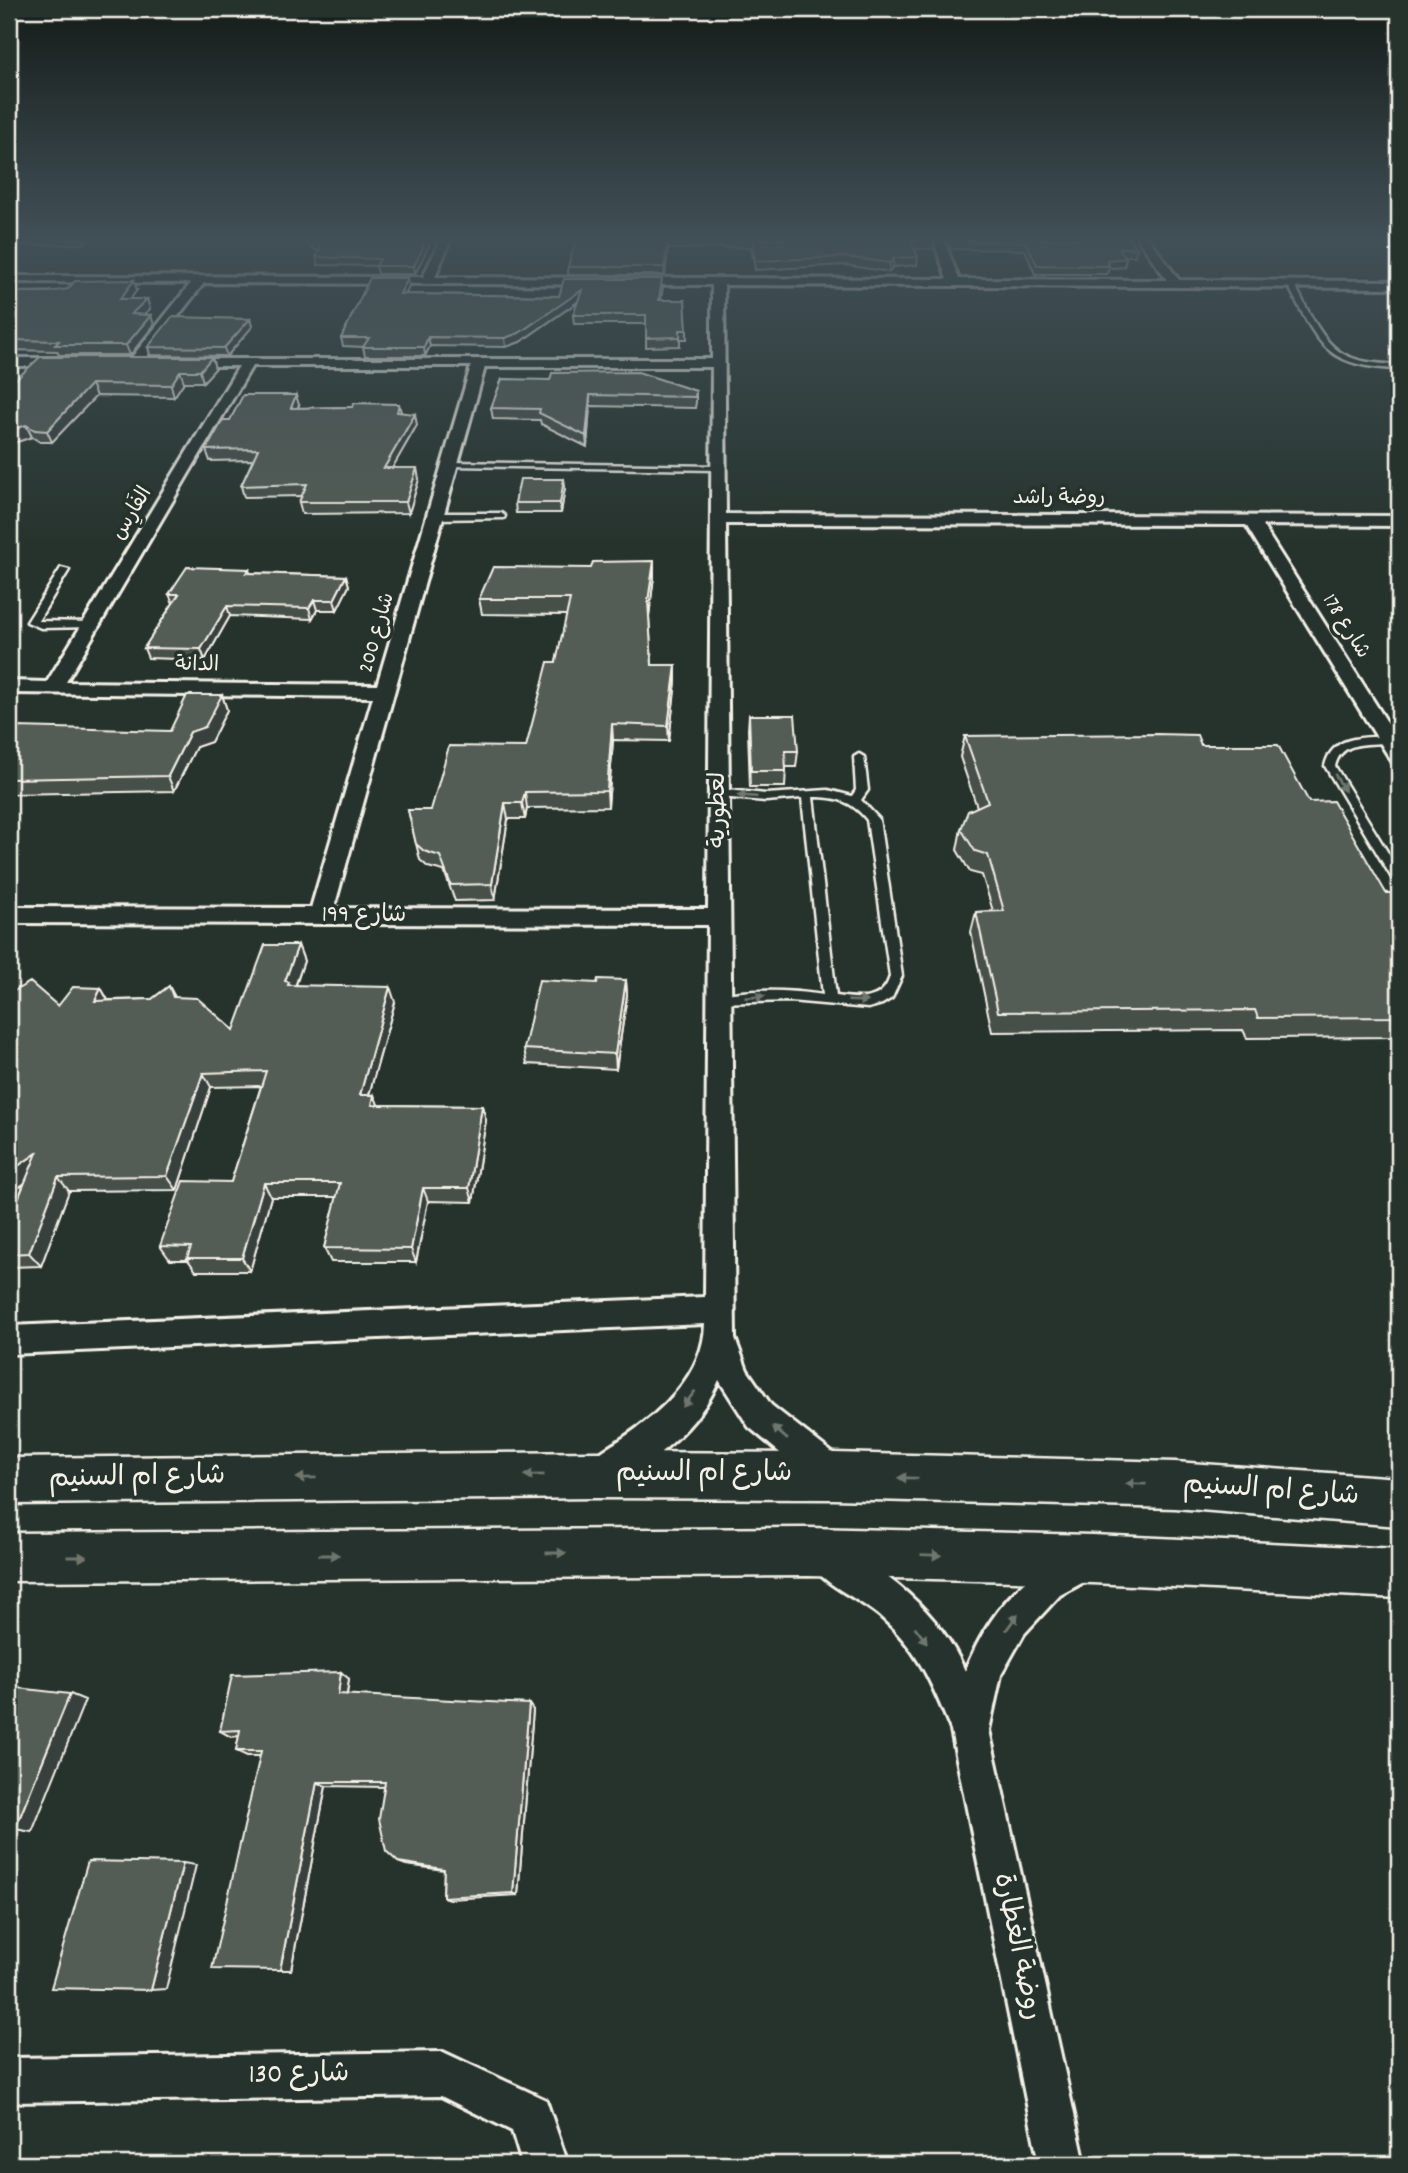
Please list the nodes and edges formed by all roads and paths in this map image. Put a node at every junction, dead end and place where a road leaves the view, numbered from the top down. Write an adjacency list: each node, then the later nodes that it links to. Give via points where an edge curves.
1 (157, 340): 5 (street, via 142,362)
2 (718, 340): 7 (street, لعطورية)
3 (1326, 340): 9 (lane, via 1341,358)
4 (83, 362): 8 (street)
5 (248, 362): 6 (street); 18 (street, الفَارِس)
6 (479, 363): 7 (street); 10 (street, شارع 200)
7 (718, 363): 11 (street, لعطورية)
8 (12, 365)
9 (1399, 367)
10 (450, 464): 11 (lane); 12 (street, شارع 200)
11 (718, 468): 14 (street, لعطورية)
12 (435, 516): 13 (lane); 21 (street, شارع 200)
13 (501, 516)
14 (718, 519): 15 (street, روضة راشد); 25 (street, لعطورية)
15 (1251, 521): 16 (street, روضة راشد); 22 (street, شارع 178)
16 (1399, 521)
17 (64, 570): 18 (lane, via 32,622)
18 (90, 625): 20 (street, الفَارِس)
19 (9, 687): 20 (street, الدانة)
20 (53, 687): 21 (street, الدانة)
21 (384, 691): 30 (street, شارع 200)
22 (1389, 740): 24 (street, شارع 178); 28 (lane, one-way to 28, via 1337,748 1330,766)
23 (859, 757): 27 (lane, via 862,790)
24 (1399, 757)
25 (719, 793): 26 (lane, one-way to 25, via 760,797); 31 (street, لعطورية)
26 (807, 793): 27 (lane, via 832,793); 32 (lane)
27 (855, 800): 32 (lane, one-way to 27, via 878,1001 895,986 873,819)
28 (1399, 880)
29 (9, 915): 30 (street, شارع 199)
30 (320, 916): 31 (street, شارع 199)
31 (719, 917): 33 (street, لعطورية)
32 (830, 999): 33 (lane, one-way to 32)
33 (719, 1000): 34 (street, لعطورية)
34 (719, 1324): 35 (street); 36 (street, لعطورية, one-way to 36, via 703,1381 674,1419); 37 (street, لعطورية, one-way to 34, via 760,1416 734,1378)
35 (9, 1340)
36 (595, 1475): 37 (main road, شارع ام السنيم); 38 (main road, شارع ام السنيم, one-way to 38)
37 (834, 1476): 39 (main road, شارع ام السنيم, one-way to 37, via 1175,1485)
38 (9, 1481)
39 (1399, 1502)
40 (808, 1552): 41 (main road, one-way to 40); 42 (main road, one-way to 42); 44 (street, روضة الغطارة, one-way to 44, via 852,1574 903,1611 943,1665)
41 (9, 1557)
42 (1092, 1559): 43 (main road); 44 (street, روضة الغطارة, one-way to 42, via 984,1670 1011,1621 1048,1583)
43 (1399, 1574)
44 (970, 1730): 47 (street, روضة الغطارة)
45 (9, 2080): 46 (street, شارع 130, via 443,2074 530,2116)
46 (545, 2164)
47 (1062, 2164)

